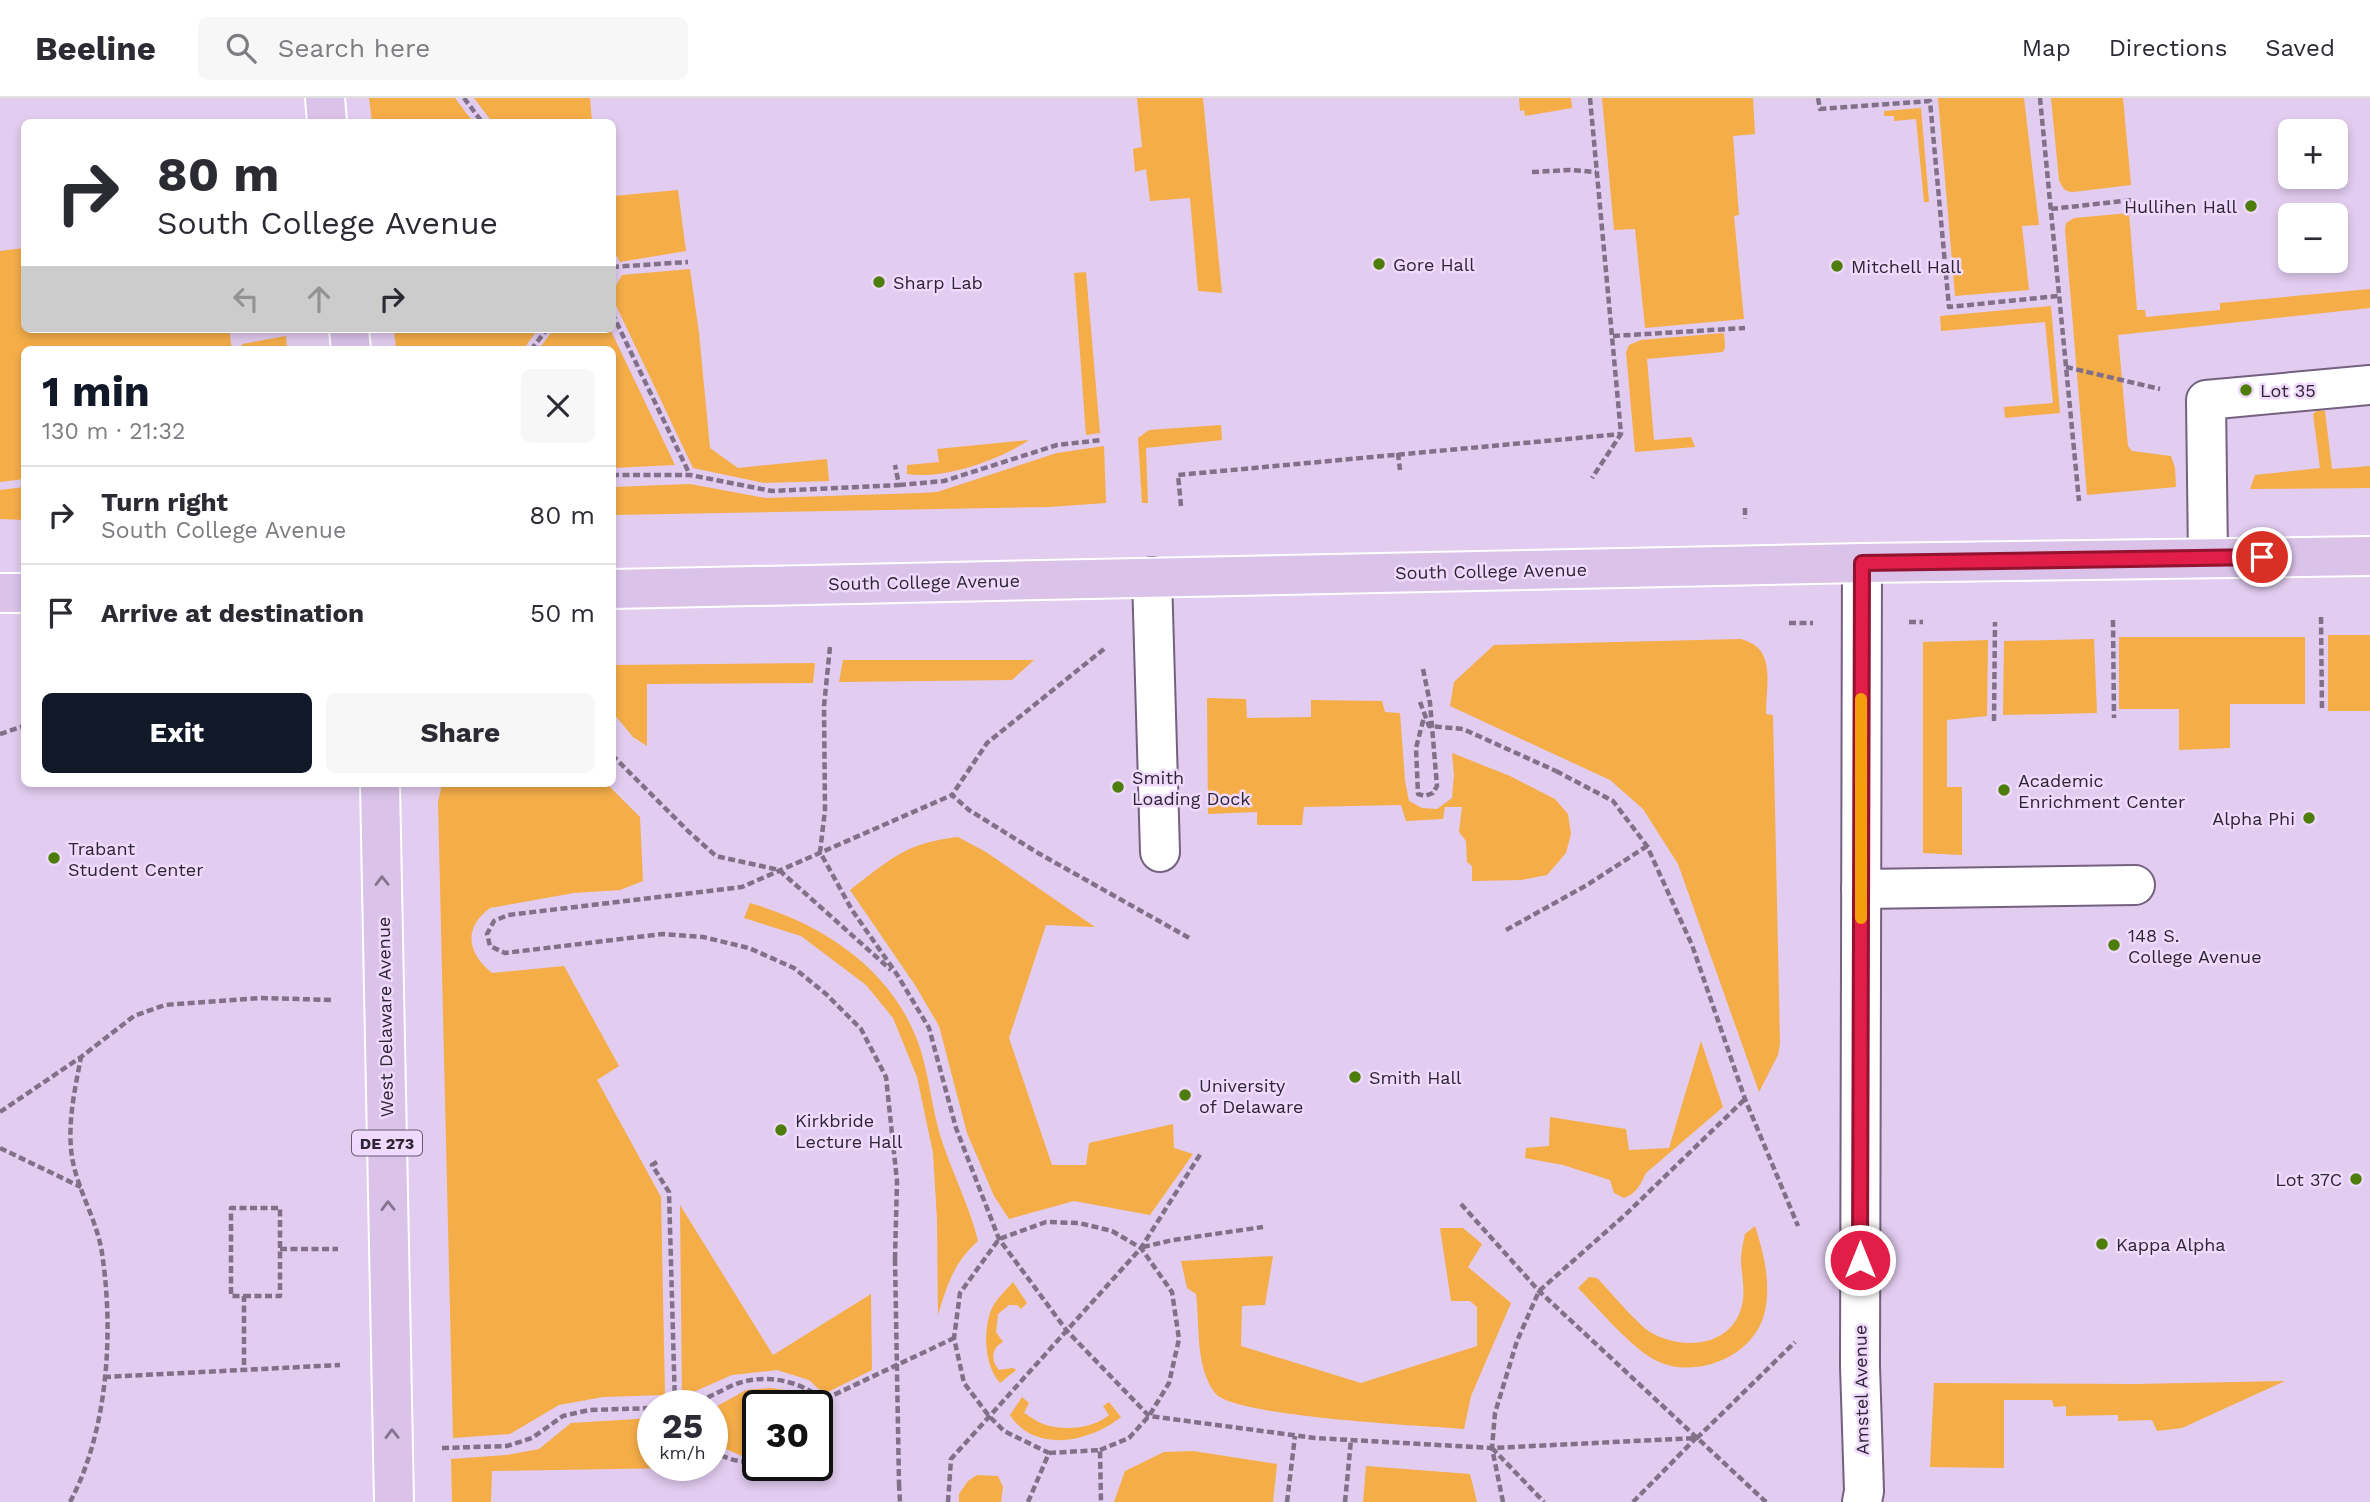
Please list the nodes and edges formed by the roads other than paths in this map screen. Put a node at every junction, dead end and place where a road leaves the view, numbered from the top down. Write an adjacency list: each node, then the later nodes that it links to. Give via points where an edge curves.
1 (324, 98): 2 (main road)
2 (327, 119)
3 (2370, 385): 5 (street, via 2206,400)
4 (2370, 556): 5 (main road, South College Avenue)
5 (2208, 558): 6 (main road, South College Avenue)
6 (1862, 563): 7 (main road, South College Avenue); 14 (street, Amstel Avenue)
7 (1152, 577): 8 (main road, South College Avenue); 12 (street)
8 (616, 589)
9 (0, 593): 10 (main road)
10 (21, 593)
11 (380, 787): 15 (main road, West Delaware Avenue / DE 273, one-way to 11)
12 (1160, 852)
13 (2135, 885): 14 (street)
14 (1861, 889): 16 (street, Amstel Avenue)
15 (394, 1502)
16 (1862, 1502)

